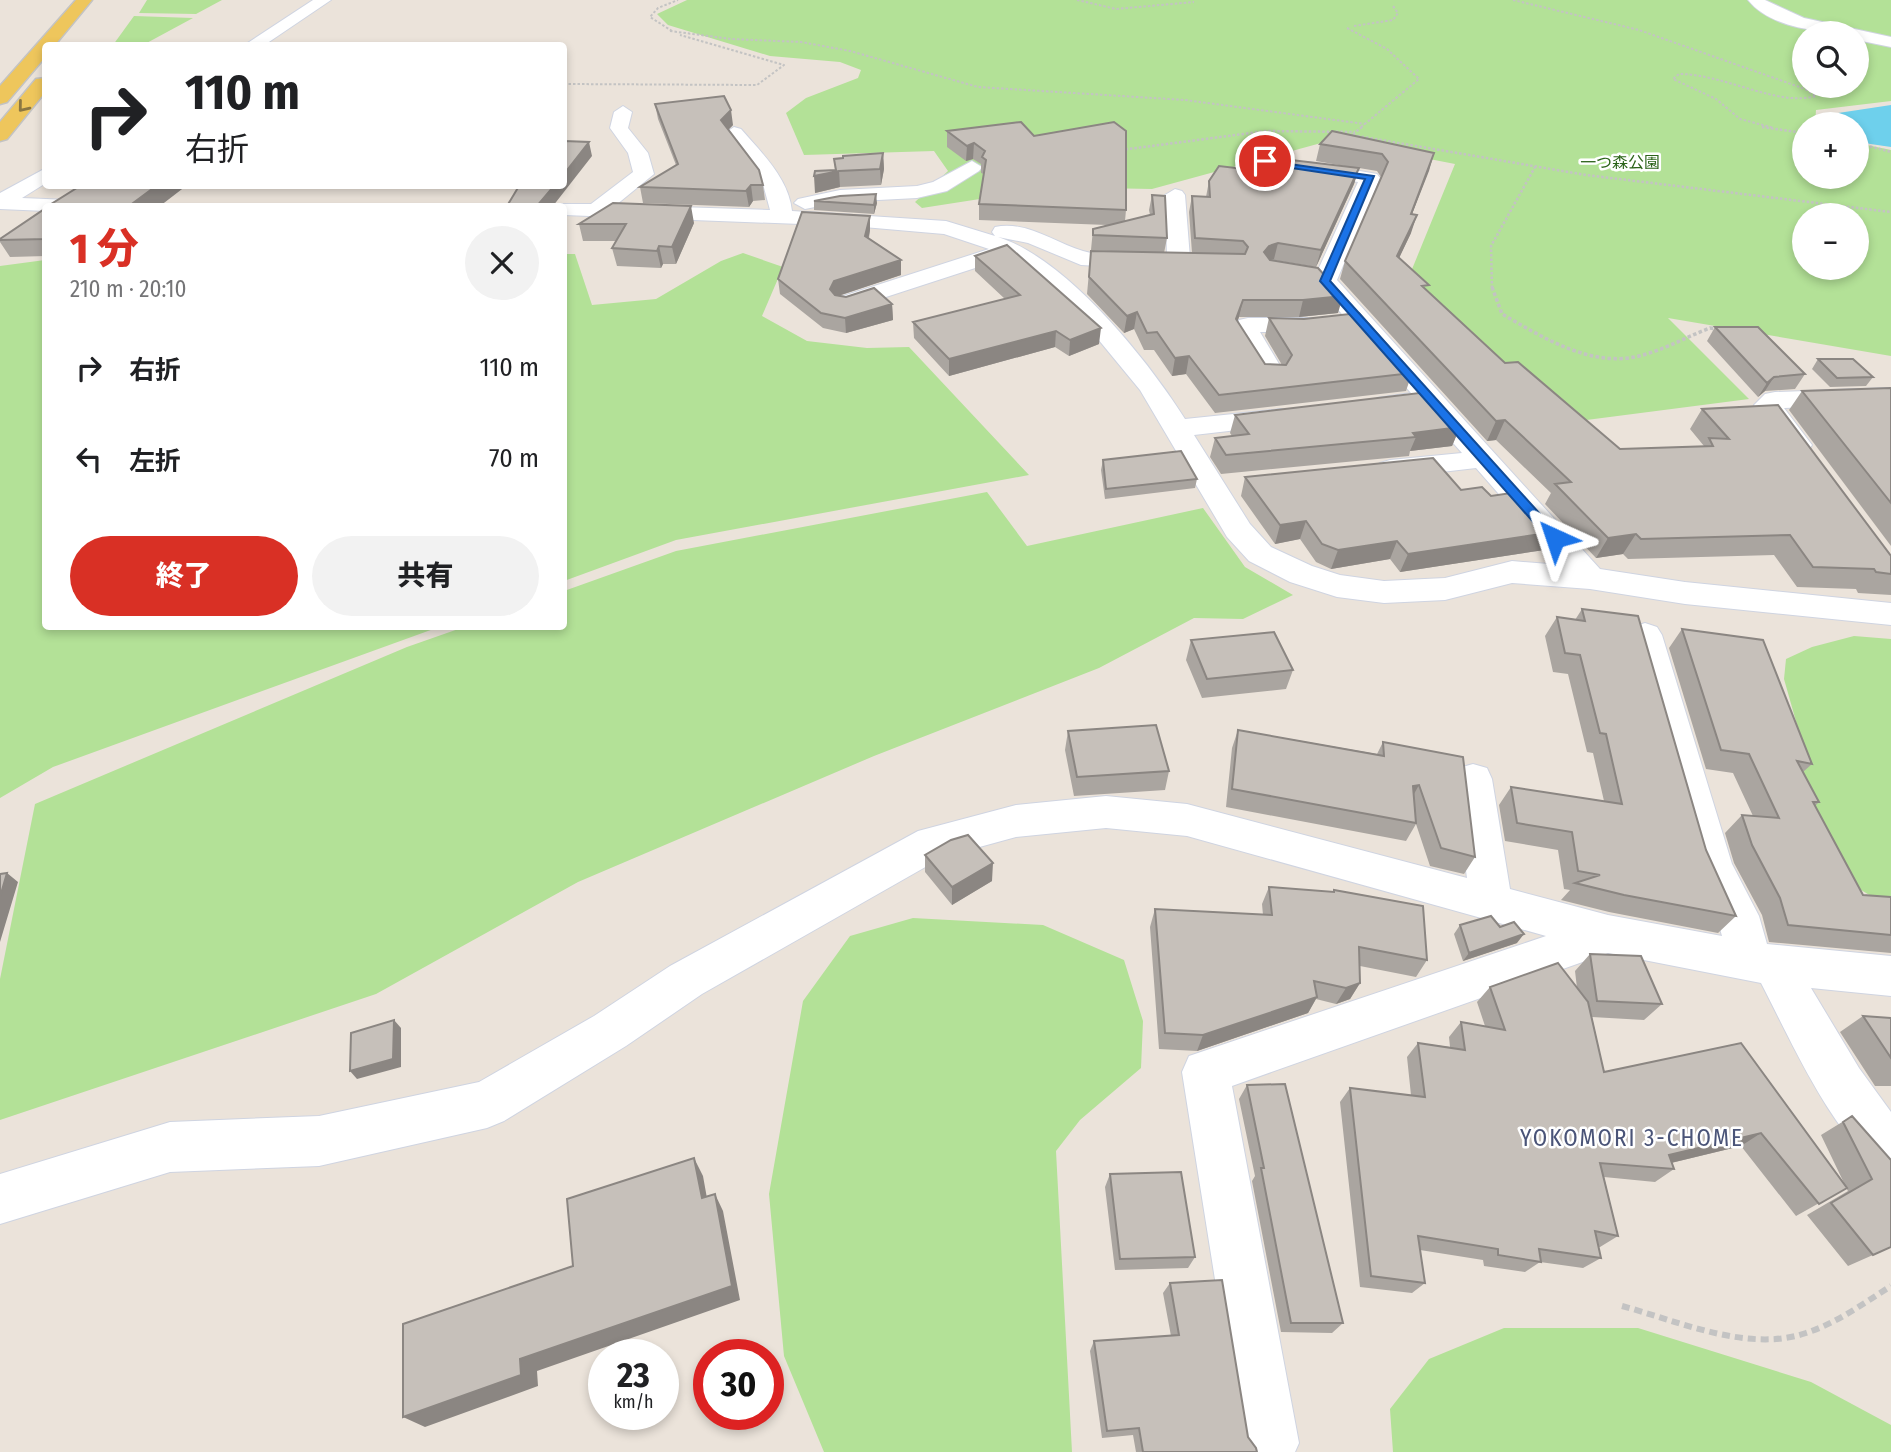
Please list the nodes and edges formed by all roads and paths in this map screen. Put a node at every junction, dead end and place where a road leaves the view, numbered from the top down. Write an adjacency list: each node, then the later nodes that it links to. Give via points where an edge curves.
1 (84, 0): 14 (main road)
2 (323, 0): 15 (street)
3 (678, 0): 12 (path, via 663,5 650,17)
4 (1077, 0): 7 (path, via 1116,9)
5 (1513, 0): 23 (path, via 1639,30 1805,89 1816,96 1807,101 1782,97 1706,75 1679,74 1673,79 1716,99 1740,119)
6 (1756, 0): 9 (street)
7 (1194, 2)
8 (1393, 6): 10 (path, via 1398,13 1393,20)
9 (1806, 21)
10 (1354, 26)
11 (1347, 28): 22 (path, via 1405,60 1419,79)
12 (670, 30): 19 (path, via 784,65 757,85); 22 (path, via 850,51 978,88 1185,100)
13 (1869, 37): 16 (street)
14 (48, 42)
15 (257, 42)
16 (1891, 42)
17 (42, 49): 20 (main road)
18 (42, 84): 26 (main road, one-way to 26)
19 (567, 84)
20 (0, 98)
21 (622, 112): 38 (street, via 619,128 638,153 644,174)
22 (1366, 124): 24 (path)
23 (1792, 131)
24 (1356, 132): 28 (path, via 1301,127 1219,133); 32 (path, via 1352,135)
25 (734, 133): 40 (street, via 762,166)
26 (0, 135)
27 (1869, 146): 29 (path)
28 (1117, 150)
29 (1891, 152)
30 (1291, 166): 46 (street, via 1370,178)
31 (972, 167): 40 (street, via 940,187 839,196)
32 (1535, 167): 39 (path); 49 (path, via 1491,246 1492,288 1502,314 1558,345 1618,359 1653,351 1710,328)
33 (42, 176): 35 (street)
34 (1175, 195): 43 (street, via 1179,258)
35 (0, 202): 36 (street)
36 (42, 204)
37 (567, 209): 38 (street)
38 (597, 209): 40 (street)
39 (1891, 212)
40 (782, 213): 41 (street, via 946,228)
41 (986, 240): 42 (street); 43 (street, via 1002,232 1034,238 1081,258)
42 (1012, 249): 47 (street); 57 (street, via 1102,328 1151,387)
43 (1168, 263): 44 (street)
44 (1206, 264)
45 (1301, 274): 46 (street)
46 (1326, 278): 48 (street)
47 (846, 303)
48 (1359, 320): 51 (street, via 1298,327 1248,325 1247,335); 53 (street)
49 (1723, 330)
50 (1798, 372): 54 (street)
51 (1272, 374)
52 (1891, 396): 54 (street)
53 (1429, 399): 55 (street); 58 (street)
54 (1823, 399): 59 (street, via 1775,400 1768,405)
55 (1362, 407)
56 (1308, 414): 57 (street)
57 (1174, 429): 61 (street, via 1225,486 1238,530 1259,554 1301,574 1337,586 1384,592 1445,589 1512,572)
58 (1483, 459): 60 (street); 61 (street)
59 (1812, 463)
60 (1361, 472)
61 (1590, 578): 62 (street, via 1685,593)
62 (1891, 614)
63 (1645, 635): 67 (street, via 1712,867)
64 (1474, 779): 65 (street)
65 (1491, 902): 66 (street); 70 (street, via 1187,820 1107,812 1016,821 932,843 686,980 487,1104 319,1141 170,1147)
66 (1608, 934): 67 (street); 73 (street, via 1206,1072)
67 (1762, 963): 68 (street); 69 (street)
68 (1891, 976)
69 (1891, 1148)
70 (0, 1199)
71 (1891, 1286): 72 (path, via 1859,1307 1797,1336 1742,1336)
72 (1622, 1306)
73 (1270, 1443)

